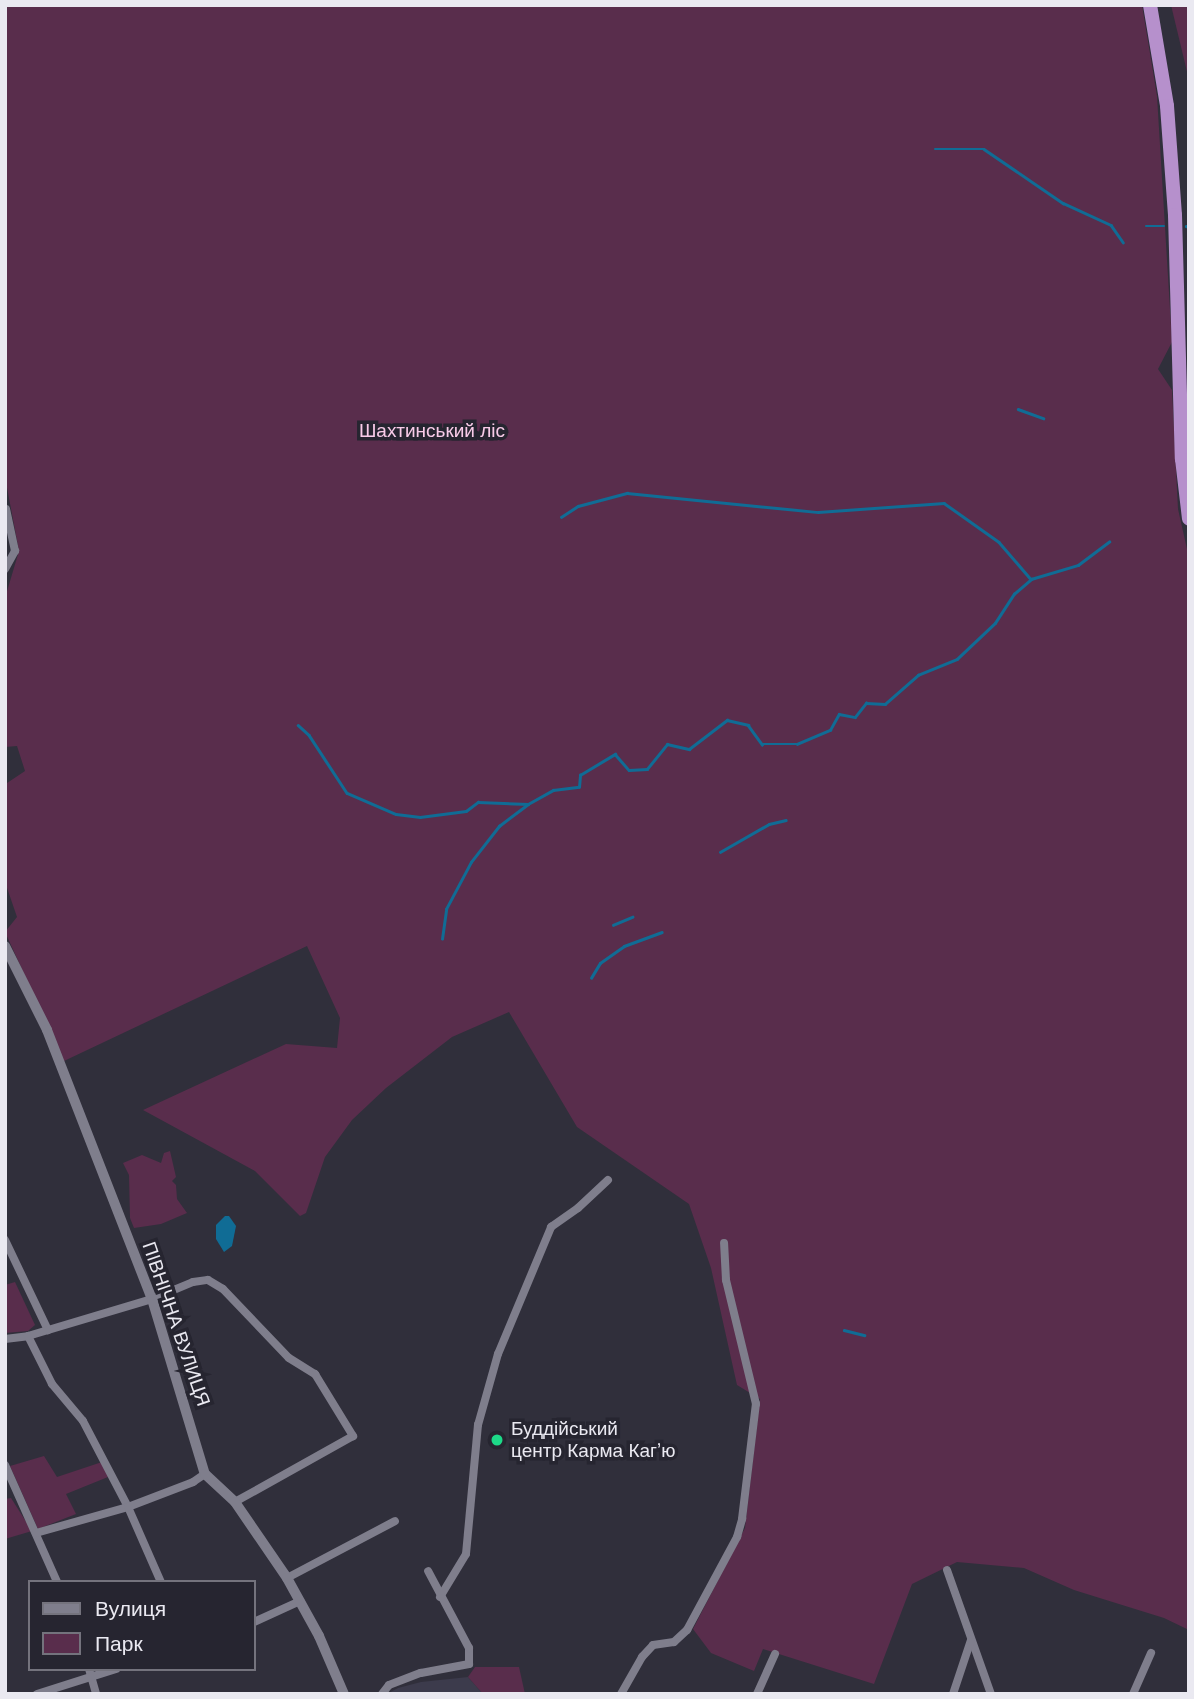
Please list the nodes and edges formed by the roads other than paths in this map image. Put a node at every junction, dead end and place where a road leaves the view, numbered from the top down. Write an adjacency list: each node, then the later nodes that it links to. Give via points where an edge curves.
1 (1150, 5): 3 (highway, via 1168,119 1182,459)
2 (6, 509): 4 (street, via 15,551)
3 (1189, 519)
4 (5, 569)
5 (5, 946): 9 (street, ПІВНІЧНА ВУЛИЦЯ, via 47,1030)
6 (608, 1180): 24 (street, via 551,1227 528,1279 498,1354 478,1425 466,1554)
7 (5, 1240): 10 (street)
8 (724, 1243): 35 (street, via 726,1280 756,1404 743,1519 687,1630 674,1642 653,1646)
9 (152, 1299): 10 (street); 14 (street, ПІВНІЧНА ВУЛИЦЯ); 15 (street, via 193,1282 208,1280 223,1289 289,1358 315,1374 353,1436)
10 (48, 1330): 11 (street)
11 (28, 1336): 12 (street); 16 (street, via 52,1384 83,1421)
12 (5, 1339)
13 (5, 1465): 18 (street)
14 (205, 1474): 15 (street); 16 (street)
15 (235, 1502): 21 (street)
16 (128, 1507): 18 (street); 23 (street)
17 (395, 1521): 21 (street)
18 (36, 1533): 22 (street)
19 (947, 1570): 27 (street)
20 (428, 1571): 24 (street)
21 (287, 1578): 25 (street)
22 (56, 1580)
23 (160, 1580)
24 (440, 1597): 34 (street, via 470,1648 469,1664 421,1673 389,1685)
25 (300, 1601): 26 (street); 33 (street)
26 (256, 1621)
27 (971, 1640): 37 (street); 38 (street)
28 (1151, 1653): 39 (street)
29 (775, 1654): 36 (street)
30 (90, 1673): 31 (street); 32 (street)
31 (37, 1694)
32 (96, 1694)
33 (344, 1694)
34 (382, 1694)
35 (621, 1694)
36 (757, 1694)
37 (953, 1694)
38 (991, 1694)
39 (1133, 1694)

